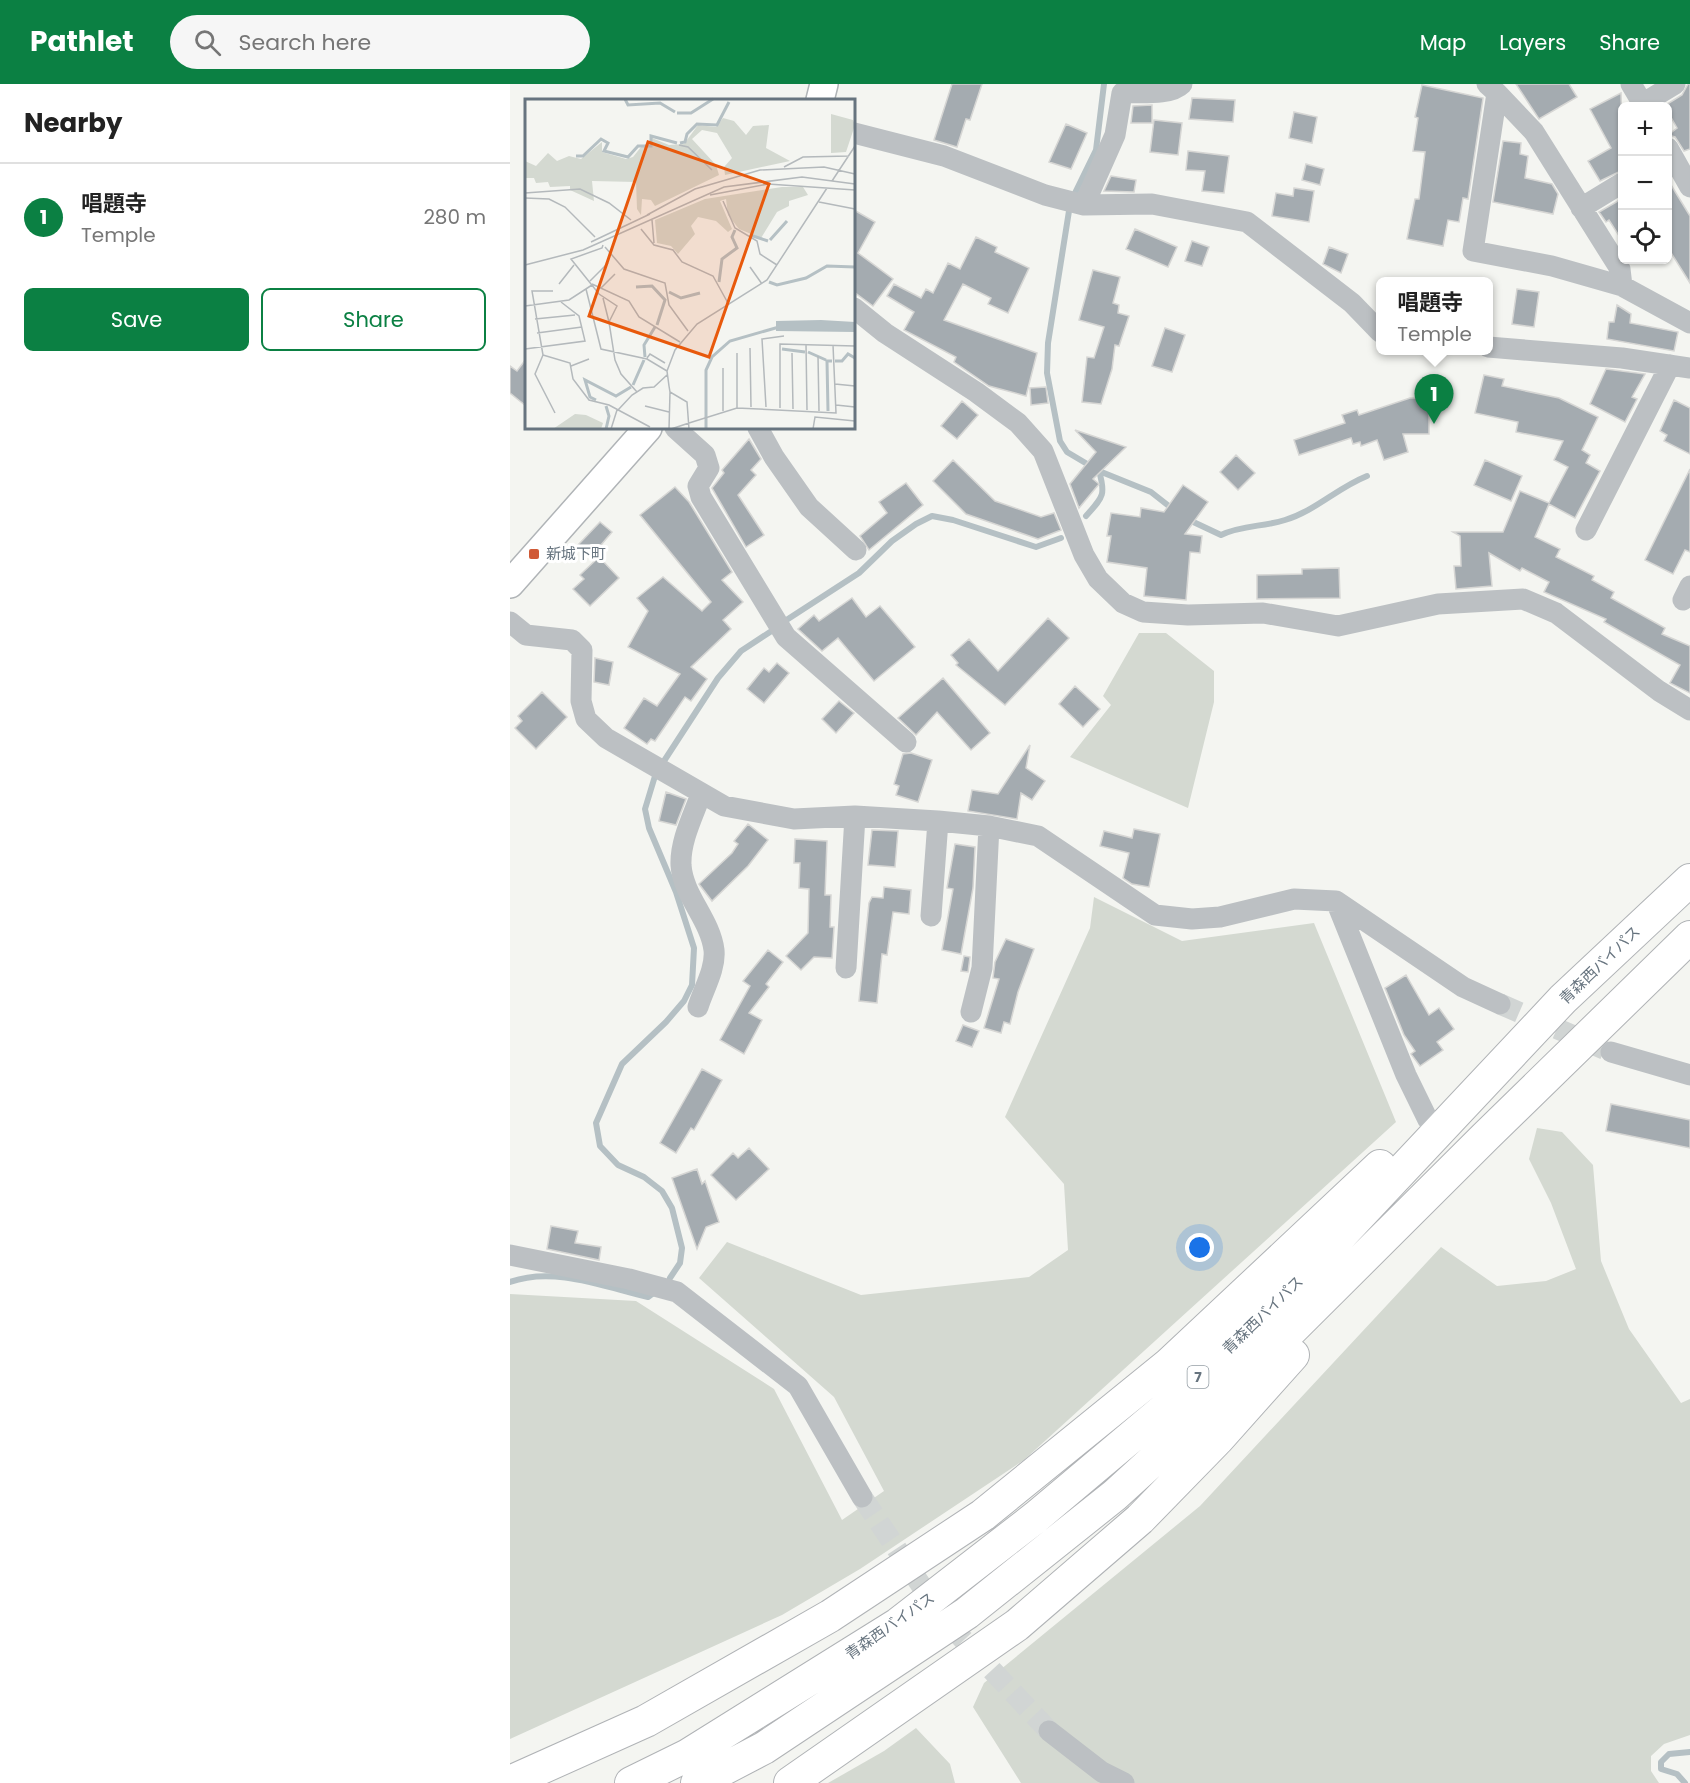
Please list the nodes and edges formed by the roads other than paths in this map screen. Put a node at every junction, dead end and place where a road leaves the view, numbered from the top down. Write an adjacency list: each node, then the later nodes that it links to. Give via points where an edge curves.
1 (824, 84): 6 (main road)
2 (1182, 84): 13 (street, via 1177,89 1122,93 1115,135)
3 (1631, 84): 7 (street)
4 (1675, 84): 8 (street)
5 (1492, 88): 14 (street, via 1534,132); 15 (street, via 1473,251 1552,266)
6 (820, 99)
7 (1641, 102)
8 (1648, 102)
9 (855, 133): 13 (street, via 944,156 1045,195)
10 (1671, 156): 12 (street)
11 (1618, 186): 14 (street)
12 (1690, 187)
13 (1084, 205): 18 (street, via 1152,204 1247,222 1352,303)
14 (1581, 208): 15 (street, via 1620,269)
15 (1622, 286): 17 (street)
16 (855, 309): 28 (street, via 1018,423 1043,451 1084,555 1098,579 1123,603 1143,612 1263,613 1338,626 1438,604 1523,599 1556,613)
17 (1690, 323)
18 (1376, 328)
19 (1493, 346): 20 (street)
20 (1680, 367): 24 (street)
21 (647, 429): 26 (main road)
22 (676, 429): 29 (street, via 705,455 709,468 698,486 701,497 786,637)
23 (759, 429): 25 (street, via 809,507)
24 (1586, 530)
25 (856, 550)
26 (510, 584)
27 (510, 622): 30 (street, via 526,635 572,640 582,650 581,701 586,719 606,738)
28 (1690, 710)
29 (906, 742)
30 (701, 794): 31 (street, via 724,806 795,819); 41 (street, via 682,849 681,866 708,927 714,951 712,970)
31 (855, 816): 32 (street); 38 (street)
32 (938, 821): 33 (street); 36 (street)
33 (989, 826): 35 (street, via 1038,837 1155,915 1220,917 1294,899); 42 (street, via 982,968)
34 (1690, 880): 39 (highway, 青森西バイパス / 7)
35 (1335, 901): 40 (street, via 1463,987); 45 (street)
36 (932, 916)
37 (1690, 938): 46 (highway, 青森西バイパス / 7)
38 (846, 968)
39 (1563, 999): 45 (highway); 51 (highway, 青森西バイパス / 7, via 1297,1282 1150,1421 1036,1517 898,1624 688,1755)
40 (1500, 1004)
41 (698, 1007)
42 (971, 1012)
43 (1611, 1052): 44 (street)
44 (1690, 1075)
45 (1428, 1120): 50 (highway, via 1169,1364 983,1515 830,1616 646,1721)
46 (1486, 1136): 52 (highway, 青森西バイパス / 7, via 1242,1379 1115,1496 967,1612 764,1748); 53 (highway, via 1218,1440 1140,1519 1017,1625)
47 (510, 1255): 48 (street, via 677,1292 798,1386)
48 (862, 1497)
49 (1049, 1731): 54 (street, via 1102,1772)
50 (510, 1782)
51 (631, 1783)
52 (697, 1783)
53 (790, 1783)
54 (1124, 1783)

